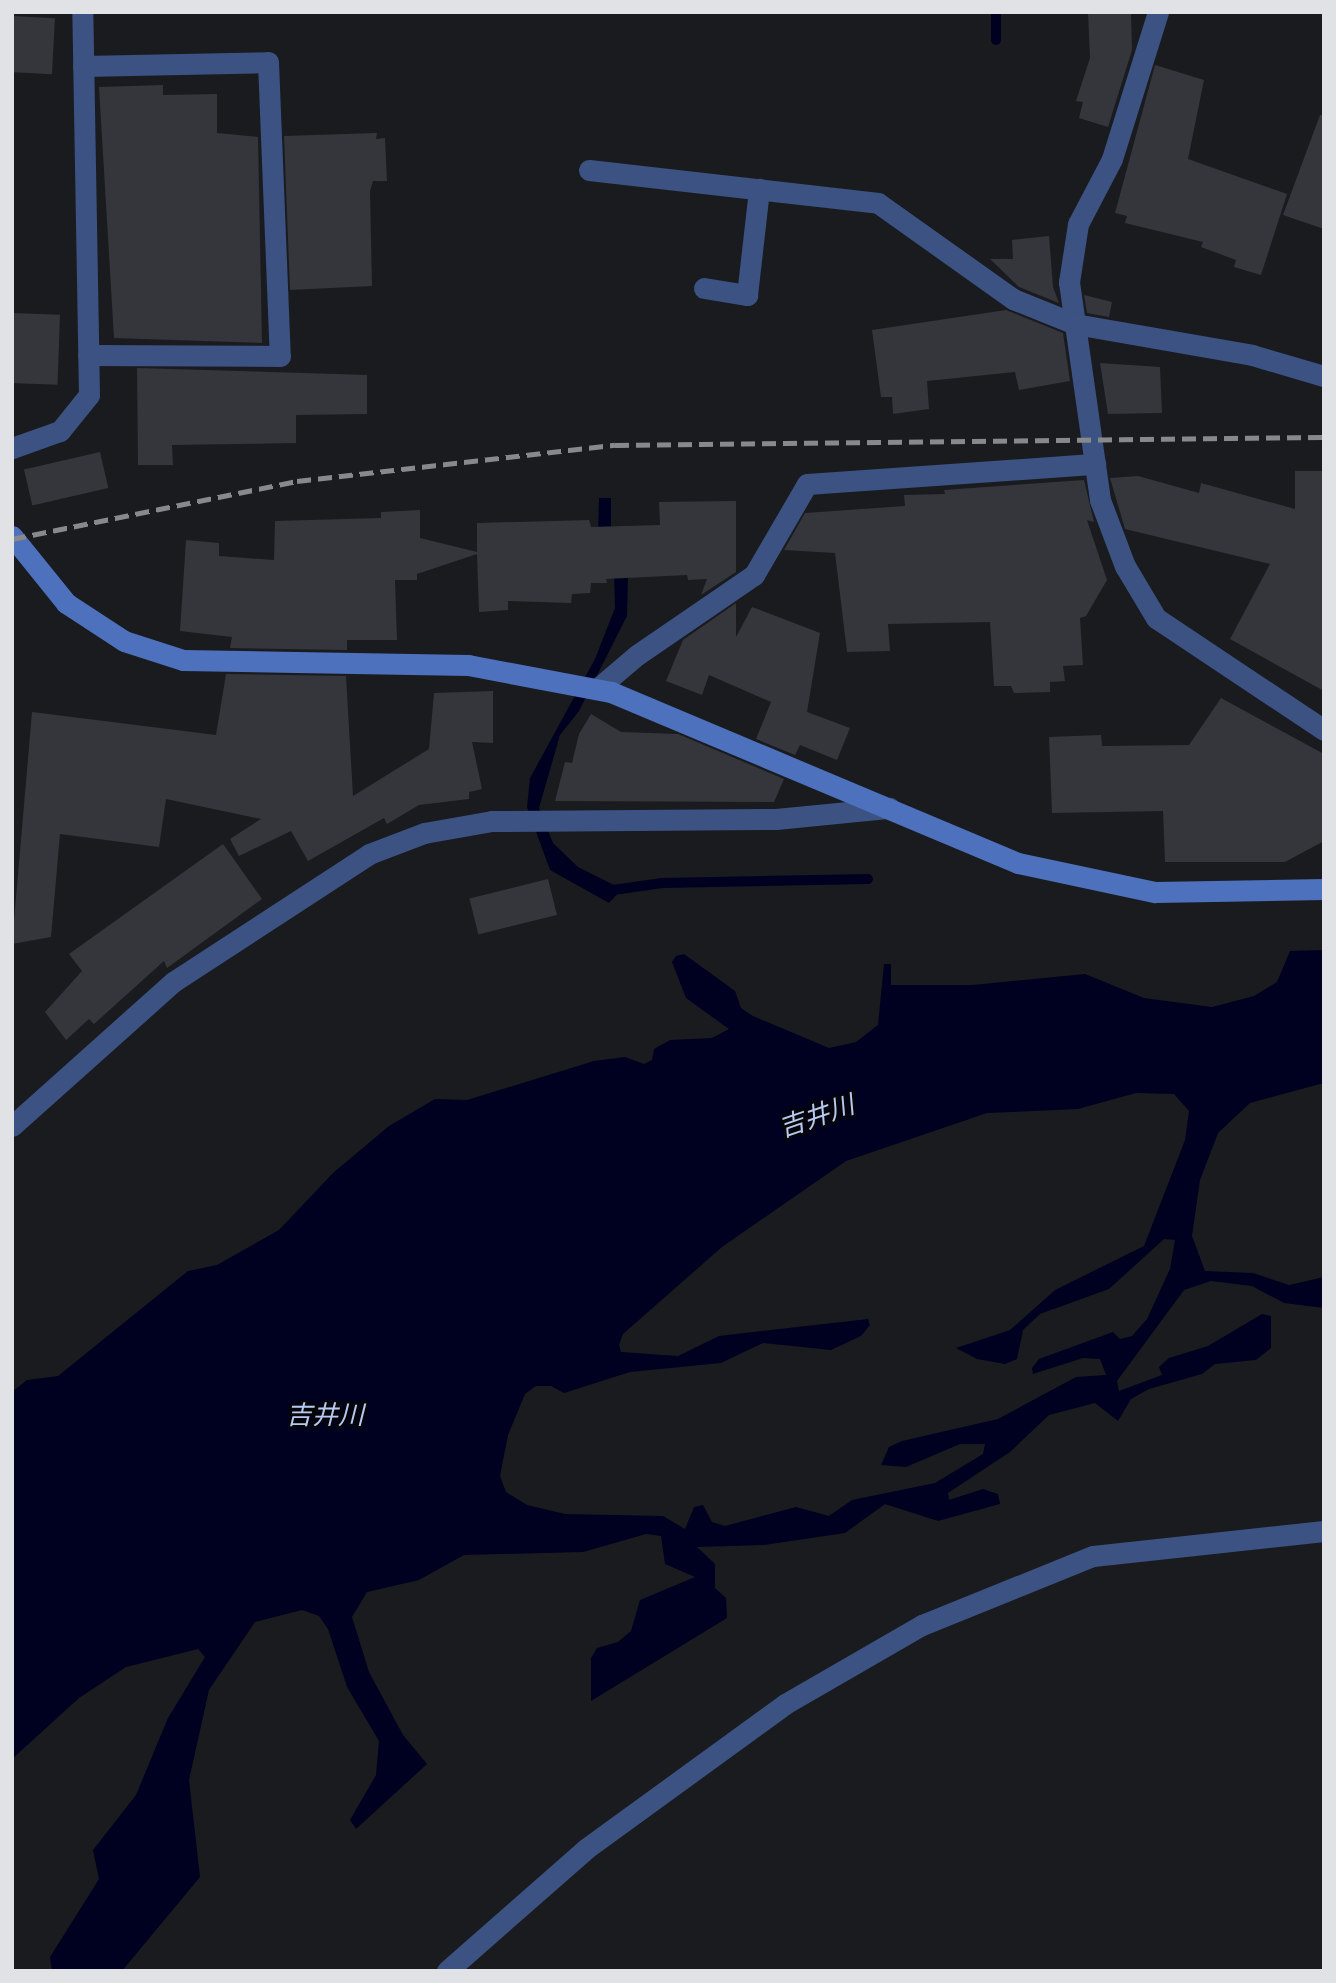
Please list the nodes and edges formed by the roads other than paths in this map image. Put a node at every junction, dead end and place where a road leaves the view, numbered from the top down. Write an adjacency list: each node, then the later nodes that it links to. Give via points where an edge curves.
1 (82, 12): 3 (street)
2 (1158, 12): 7 (street, via 1112,159 1078,224 1069,282)
3 (83, 66): 8 (street); 8 (street, via 268,62 280,356)
4 (589, 170): 5 (street)
5 (759, 189): 6 (street, via 747,295); 7 (street, via 878,203 1013,299)
6 (704, 288)
7 (1075, 324): 9 (street, via 1252,355); 11 (street)
8 (88, 355): 10 (street, via 89,395 60,431)
9 (1324, 376)
10 (12, 448)
11 (1095, 464): 13 (street, via 807,484 754,575 637,654); 14 (street, via 1110,534 1156,618)
12 (12, 536): 13 (street, via 66,603 124,640 183,660 468,666)
13 (597, 689): 15 (street)
14 (1324, 730)
15 (889, 808): 16 (street, via 1018,863 1155,892); 17 (street, via 776,819 492,821 424,833 369,854 173,982)
16 (1324, 889)
17 (12, 1126)
18 (1324, 1531): 19 (street, via 1093,1556 922,1625 785,1704 620,1824)
19 (447, 1971)

